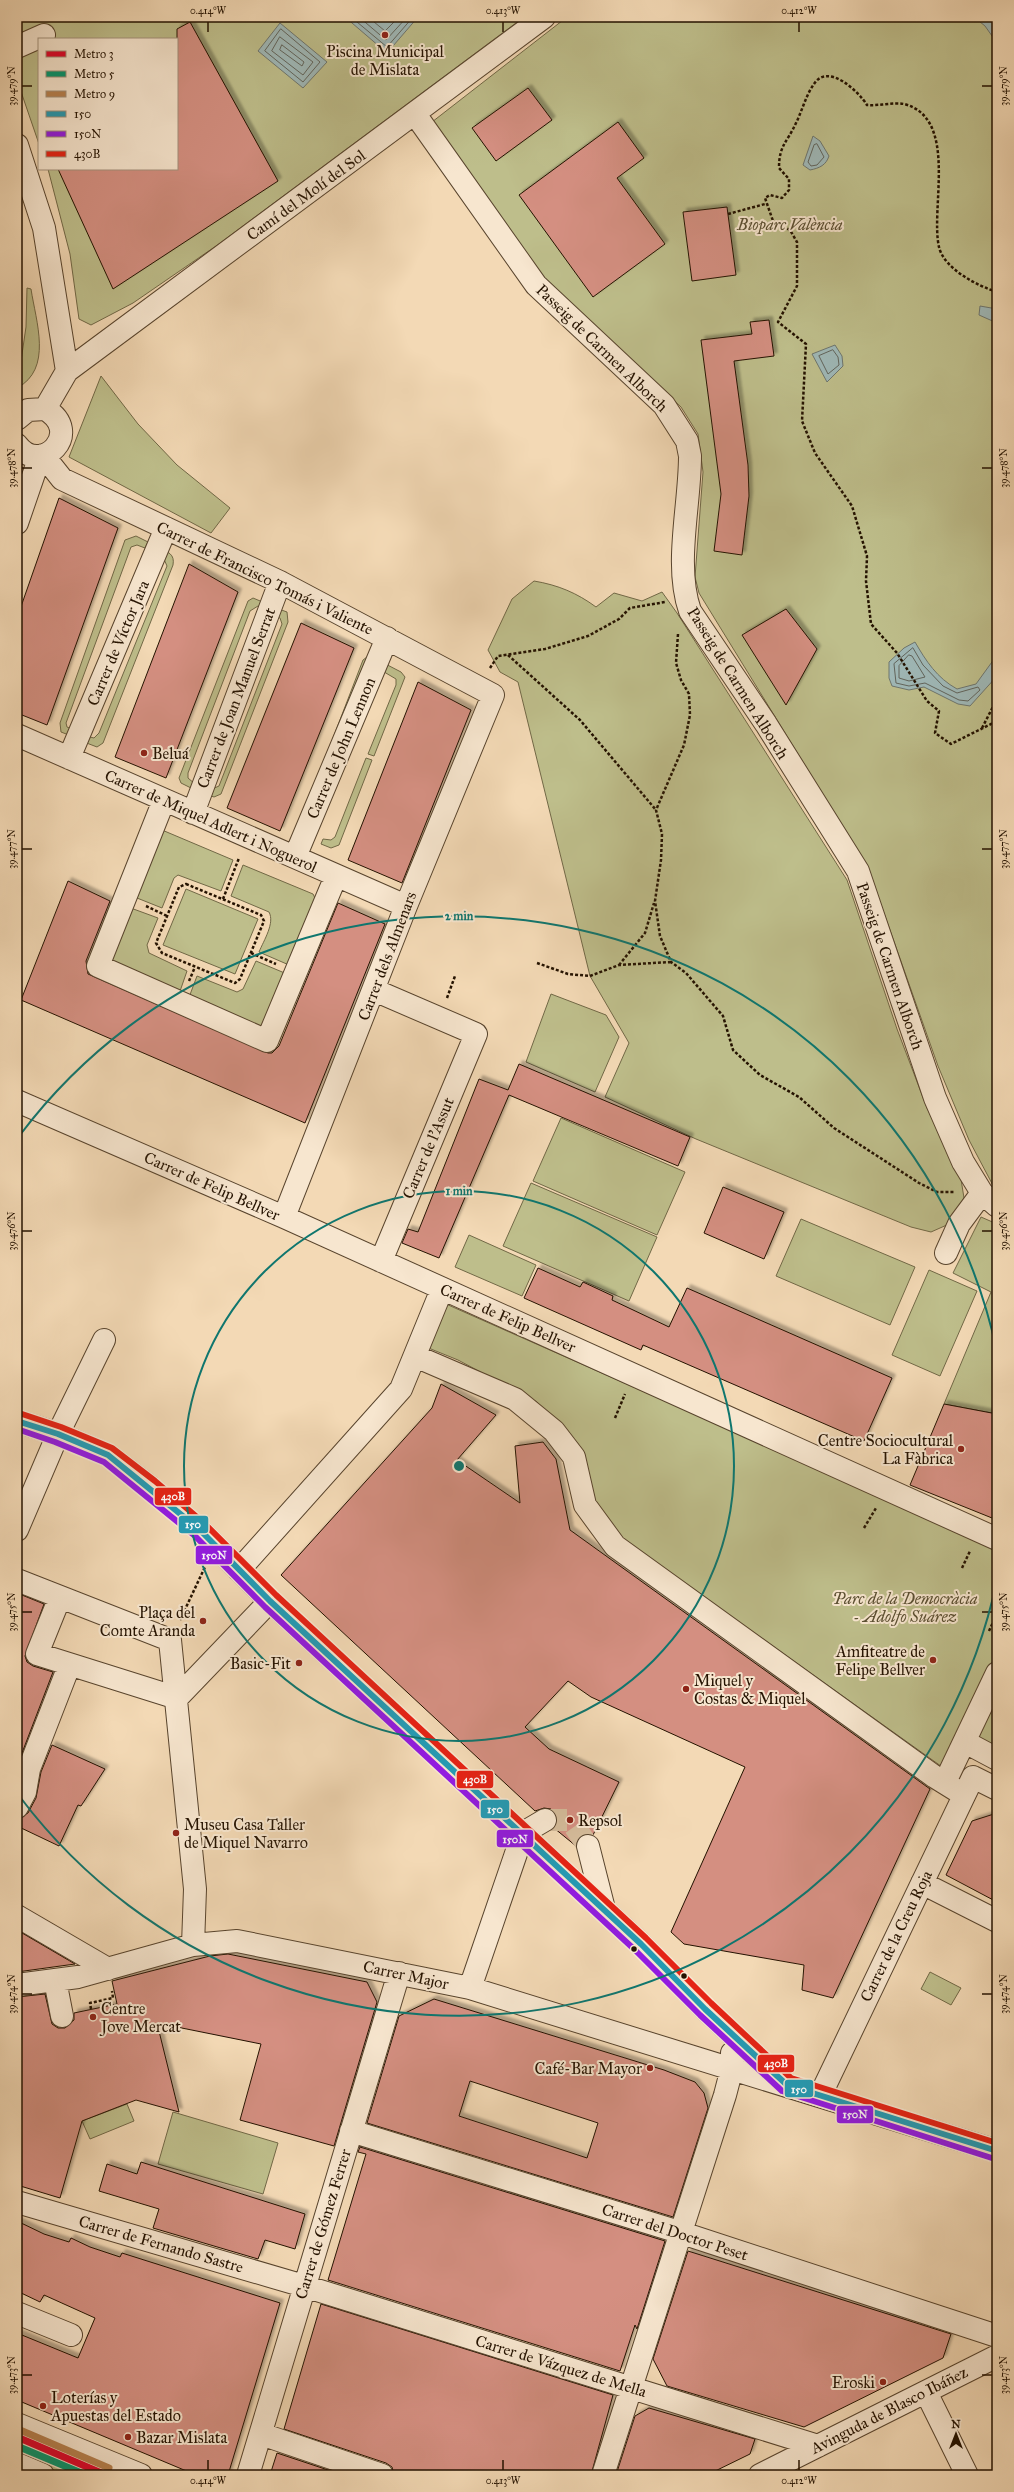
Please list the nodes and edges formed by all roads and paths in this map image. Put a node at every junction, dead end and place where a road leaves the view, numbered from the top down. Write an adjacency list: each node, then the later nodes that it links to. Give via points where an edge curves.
1 (538, 21): 4 (street, Camí del Molí del Sol)
2 (44, 35): 3 (street)
3 (17, 47)
4 (415, 114): 9 (street, Camí del Molí del Sol); 15 (street, Passeig de Carmen Alborch, via 536,285 647,387 678,424 687,441 690,456 683,576)
5 (17, 145): 9 (street, via 44,228)
6 (766, 204): 7 (path); 8 (path, via 765,198 770,195 782,198 789,190 789,179 779,168 779,151 814,83 823,77 840,78 862,95 868,105 903,104 916,110 929,123 938,143 939,248 954,270 979,286); 21 (path, via 773,222 790,230 797,242 796,286 778,322 806,344 802,421 816,453 852,506 868,556 866,581 871,624 897,652 927,701 939,711 935,733 951,744)
7 (728, 214)
8 (997, 292)
9 (67, 371): 10 (street)
10 (27, 412): 11 (street, via 58,419 62,434 55,449)
11 (26, 450): 12 (street, via 32,480); 13 (street, Carrer de Francisco Tomás i Valiente, via 62,479)
12 (17, 523)
13 (166, 528): 14 (street, Carrer de Francisco Tomás i Valiente); 23 (street, Carrer de Víctor Jara)
14 (280, 582): 16 (street, Carrer de Francisco Tomás i Valiente); 26 (street, Carrer de Joan Manuel Serrat)
15 (688, 604): 17 (path, via 630,608 619,619 588,636 545,650); 25 (path, via 676,639 676,663 689,694 690,715 684,745); 38 (street, Passeig de Carmen Alborch, via 858,872 935,1098 963,1162)
16 (386, 638): 18 (street, Carrer de Francisco Tomás i Valiente); 28 (street, Carrer de John Lennon)
17 (508, 655): 18 (path, via 498,656); 25 (path, via 580,720)
18 (486, 691): 32 (street, Carrer dels Almenars)
19 (997, 699): 21 (path)
20 (997, 721): 21 (path)
21 (981, 729)
22 (17, 735): 23 (street, Carrer de Miquel Adlert i Noguerol)
23 (69, 758): 24 (street, Carrer de Miquel Adlert i Noguerol)
24 (164, 800): 26 (street, Carrer de Miquel Adlert i Noguerol); 29 (street, via 98,966 267,1041)
25 (656, 810): 31 (path, via 662,834)
26 (193, 813): 28 (street, Carrer de Miquel Adlert i Noguerol)
27 (239, 857): 30 (path)
28 (295, 857): 29 (street, Carrer de Miquel Adlert i Noguerol)
29 (336, 876): 32 (street, Carrer de Miquel Adlert i Noguerol)
30 (223, 899): 30 (path, via 261,915 264,922 240,979 235,983 162,953 156,943 179,887 186,884)
31 (655, 901): 33 (path, via 660,936); 35 (path, via 645,933)
32 (406, 906): 36 (street, Carrer dels Almenars)
33 (672, 962): 35 (path); 38 (path, via 686,973 723,1016 733,1050 760,1075 799,1097 834,1128 925,1186 937,1192)
34 (537, 963): 35 (path, via 568,974 590,976)
35 (619, 965)
36 (374, 990): 39 (street, Carrer dels Almenars); 41 (street, Carrer de l'Assut, via 476,1034)
37 (17, 1101): 39 (street, Carrer de Felip Bellver)
38 (985, 1194): 40 (street, via 959,1224)
39 (284, 1218): 41 (street, Carrer de Felip Bellver)
40 (946, 1253)
41 (381, 1261): 42 (street, Carrer de Felip Bellver)
42 (442, 1289): 44 (street); 52 (street, Carrer de Felip Bellver)
43 (104, 1340): 48 (street)
44 (415, 1356): 56 (street, via 401,1390); 68 (street, via 515,1399 554,1431 574,1457 585,1506 615,1546)
45 (626, 1392): 46 (path)
46 (615, 1418)
47 (17, 1421): 48 (street)
48 (58, 1434): 51 (street); 56 (street, via 114,1460 150,1487 200,1530)
49 (879, 1502): 50 (path)
50 (864, 1528)
51 (17, 1530)
52 (997, 1539)
53 (971, 1550): 55 (path)
54 (205, 1567): 62 (path)
55 (962, 1568)
56 (239, 1570): 59 (street)
57 (17, 1580): 58 (street)
58 (60, 1597): 62 (street); 63 (street, via 37,1654)
59 (270, 1601): 65 (street); 73 (street)
60 (995, 1618): 61 (path)
61 (989, 1631)
62 (170, 1640): 65 (street)
63 (69, 1666): 65 (street); 71 (street, via 29,1769 25,1792)
64 (997, 1673): 66 (street)
65 (177, 1698): 79 (street, via 195,1889)
66 (965, 1742): 67 (street); 68 (street)
67 (997, 1759)
68 (945, 1782): 69 (street)
69 (969, 1786): 70 (street); 75 (street, Carrer de la Creu Roja)
70 (997, 1789)
71 (17, 1807)
72 (545, 1820): 73 (street)
73 (523, 1833): 76 (street); 84 (street)
74 (588, 1846): 76 (street)
75 (922, 1883): 78 (street); 89 (street, Carrer de la Creu Roja)
76 (604, 1909): 86 (street)
77 (17, 1916): 80 (street)
78 (997, 1922)
79 (193, 1944): 80 (street, Carrer Major); 81 (street, Carrer Major, via 237,1941)
80 (108, 1969): 82 (street, Carrer Major)
81 (399, 1973): 84 (street, Carrer Major); 90 (street, Carrer de Gómez Ferrer)
82 (55, 1980): 83 (street, Carrer Major); 85 (street)
83 (17, 1985)
84 (470, 1988): 87 (street, Carrer Major)
85 (62, 2016)
86 (723, 2026): 87 (street, via 731,2039); 88 (street)
87 (732, 2068): 88 (street, Carrer Major); 93 (street)
88 (787, 2085): 89 (street, Carrer Major)
89 (820, 2096): 91 (street, Carrer Major)
90 (351, 2131): 93 (street, Carrer del Doctor Peset); 94 (street, Carrer de Gómez Ferrer)
91 (997, 2151)
92 (17, 2202): 94 (street, Carrer de Fernando Sastre)
93 (680, 2232): 97 (street, Carrer del Doctor Peset); 99 (street)
94 (304, 2286): 99 (street, Carrer de Vázquez de Mella); 102 (street, Carrer de Gómez Ferrer)
95 (17, 2313): 96 (street)
96 (71, 2335)
97 (997, 2336)
98 (997, 2356): 100 (street, Avinguda de Blasco Ibáñez)
99 (630, 2388): 103 (street, Carrer de Vázquez de Mella); 110 (street)
100 (926, 2392): 103 (street, Avinguda de Blasco Ibáñez); 111 (street)
101 (17, 2424): 107 (street)
102 (261, 2434): 108 (street, Carrer de Gómez Ferrer); 109 (street)
103 (818, 2446): 105 (street, Avinguda de Blasco Ibáñez)
104 (17, 2464): 106 (street)
105 (772, 2472)
106 (43, 2475)
107 (140, 2475)
108 (248, 2475)
109 (382, 2475)
110 (603, 2475)
111 (966, 2475)

